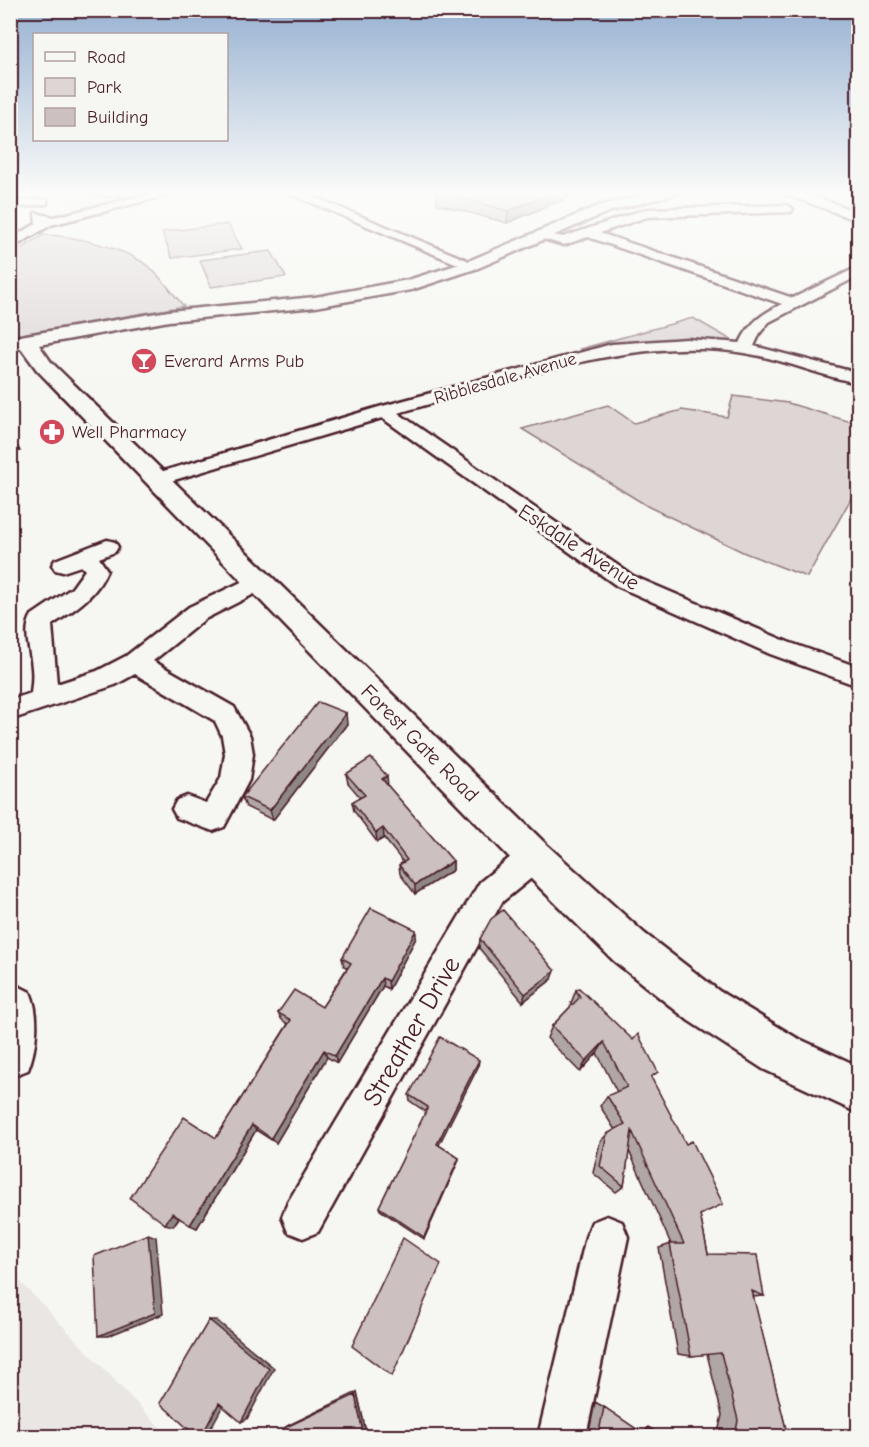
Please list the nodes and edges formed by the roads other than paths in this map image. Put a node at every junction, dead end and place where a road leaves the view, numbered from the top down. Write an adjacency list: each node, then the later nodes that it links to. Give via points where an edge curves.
1 (458, 260): 4 (street)
2 (485, 260): 4 (street)
3 (666, 260): 6 (street)
4 (472, 265): 7 (street, via 411,285 366,294 169,316)
5 (858, 271): 6 (street)
6 (793, 303): 8 (street, via 764,319)
7 (18, 342): 11 (street, Forest Gate Road)
8 (745, 348): 9 (street, Ribblesdale Avenue); 10 (street, Ribblesdale Avenue, via 687,344 612,349)
9 (858, 378)
10 (385, 411): 11 (street, Ribblesdale Avenue); 15 (street, Eskdale Avenue, via 625,581 779,648)
11 (157, 479): 13 (street, Forest Gate Road)
12 (63, 565): 16 (street, via 96,551 92,582 39,621)
13 (260, 582): 14 (street, via 197,614); 19 (street, Forest Gate Road)
14 (135, 662): 16 (street, via 106,678); 18 (street, via 225,714 236,736 237,773 213,818)
15 (858, 676)
16 (44, 699): 17 (street)
17 (10, 710)
18 (187, 809)
19 (534, 857): 22 (street, Forest Gate Road, via 629,947 704,1006 779,1053); 23 (street, Streather Drive, via 491,892)
20 (10, 1005): 21 (street, via 18,1004)
21 (15, 1057)
22 (858, 1090)
23 (303, 1217)
24 (607, 1237): 25 (street)
25 (562, 1437)

